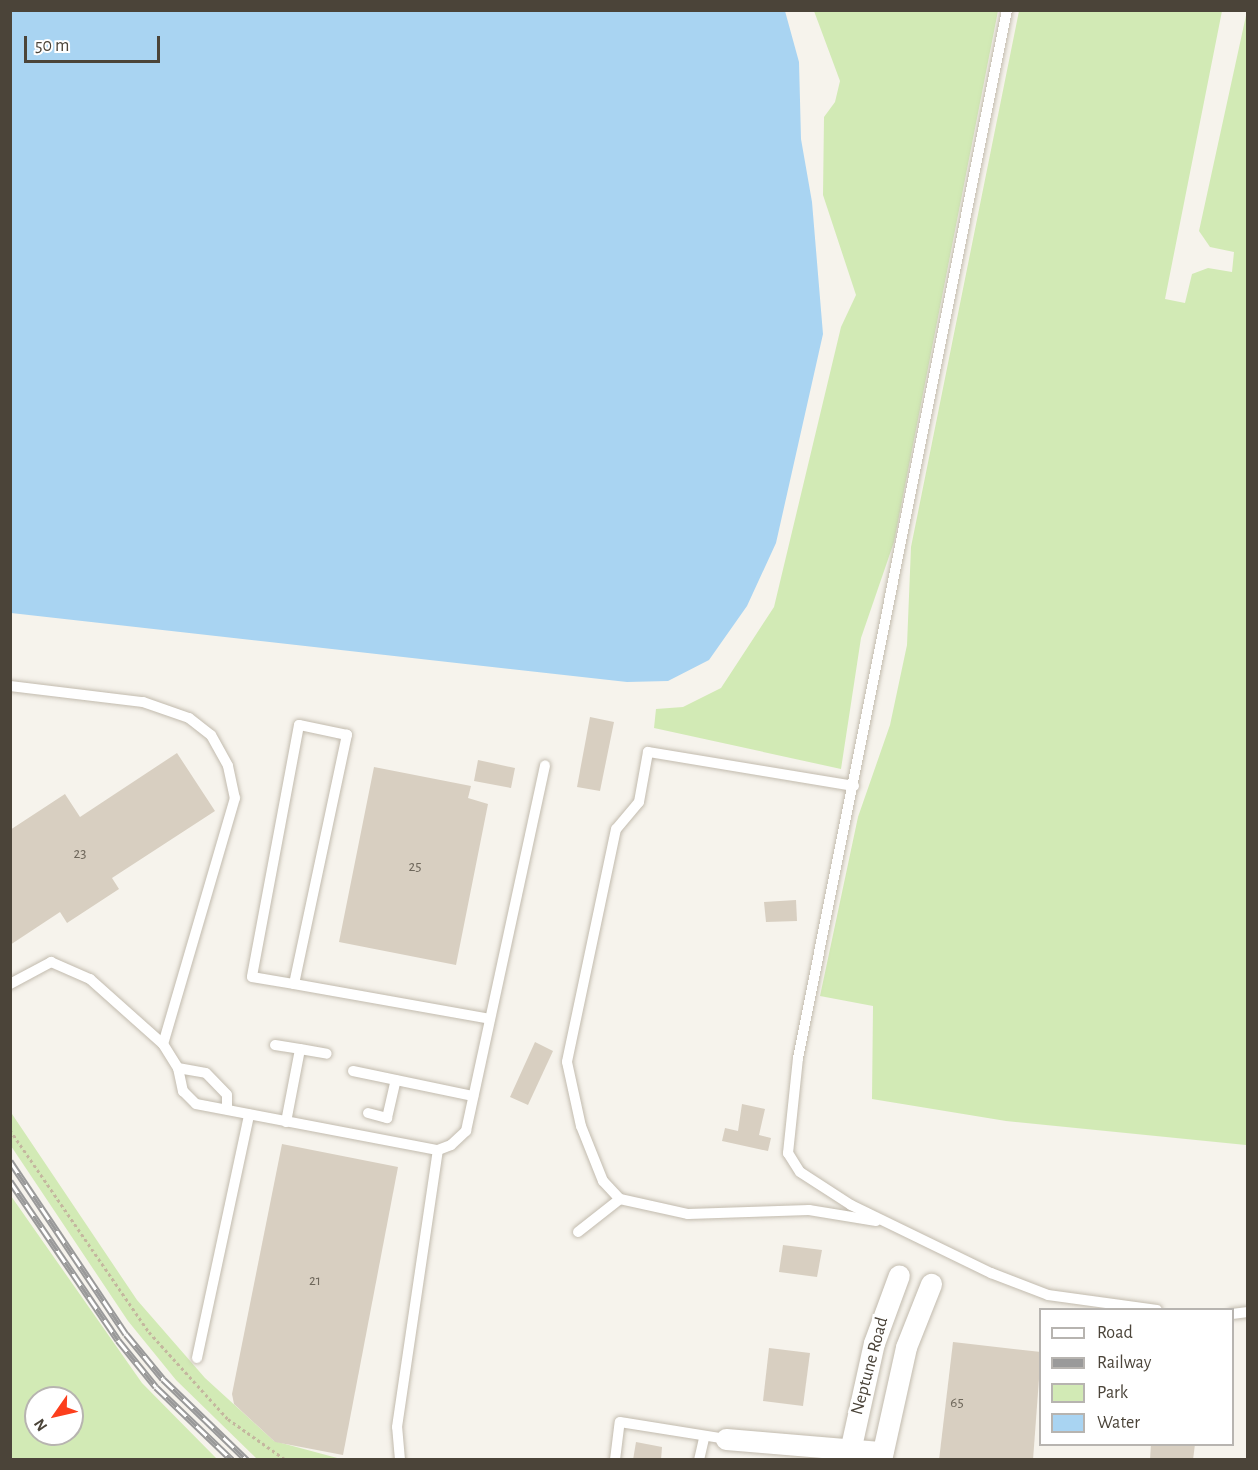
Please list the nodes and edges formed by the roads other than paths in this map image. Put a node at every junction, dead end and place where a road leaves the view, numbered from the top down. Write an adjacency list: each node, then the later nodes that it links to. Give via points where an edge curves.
1 (1007, 10): 4 (lane)
2 (10, 686): 8 (lane, via 143,702 189,718 212,735 228,766 235,798)
3 (545, 765): 7 (lane)
4 (854, 786): 21 (lane, via 648,752 639,802 616,829 567,1062 581,1126 603,1181); 22 (lane, via 798,1058 788,1146 800,1172)
5 (10, 984): 8 (lane, via 51,962 90,979)
6 (294, 984): 6 (lane, via 252,976 299,725 347,735); 7 (lane)
7 (490, 1019): 15 (lane)
8 (163, 1044): 12 (lane)
9 (275, 1045): 10 (lane)
10 (300, 1049): 11 (lane); 19 (lane)
11 (327, 1054)
12 (178, 1068): 16 (lane, via 206,1073 227,1095); 16 (lane, via 183,1091 196,1104)
13 (353, 1071): 14 (lane)
14 (396, 1080): 15 (lane); 17 (lane, via 387,1118)
15 (473, 1096): 20 (lane, via 466,1131)
16 (226, 1106): 18 (lane)
17 (368, 1113)
18 (249, 1115): 19 (lane); 25 (lane)
19 (286, 1122): 20 (lane)
20 (438, 1150): 30 (lane, via 397,1427)
21 (620, 1199): 22 (lane, via 688,1214 809,1210); 23 (lane)
22 (891, 1223): 24 (lane, via 1048,1295)
23 (578, 1232)
24 (1142, 1308)
25 (197, 1358)
26 (704, 1438): 27 (lane); 31 (lane, via 620,1422); 32 (lane)
27 (726, 1439): 28 (street)
28 (848, 1454): 29 (street); 29 (street, Neptune Road, via 895,1284 927,1293 892,1396)
29 (881, 1456)
30 (400, 1460)
31 (615, 1460)
32 (699, 1460)

